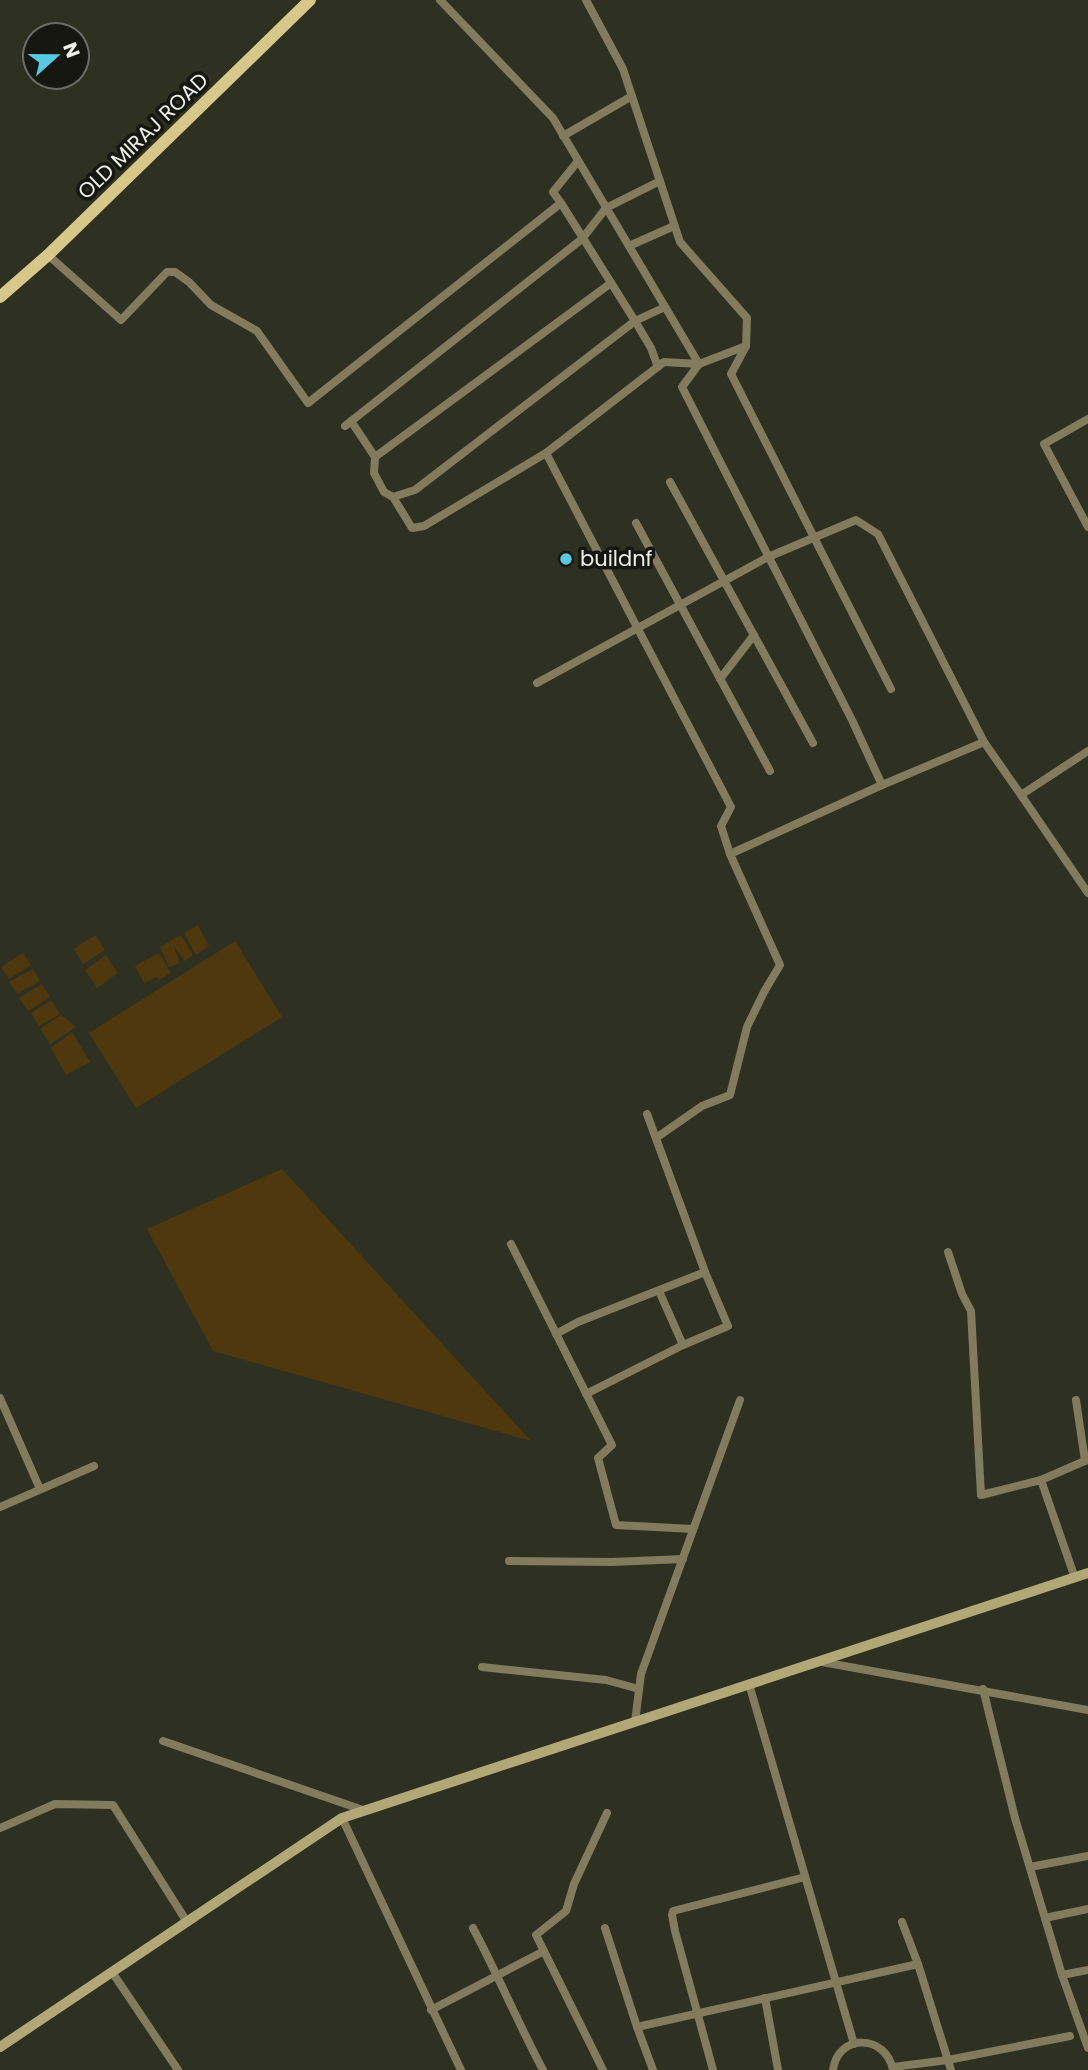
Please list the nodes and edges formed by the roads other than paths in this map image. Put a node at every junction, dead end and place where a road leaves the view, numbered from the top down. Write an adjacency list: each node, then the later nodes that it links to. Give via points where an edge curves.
1 (310, 0): 13 (main road, OLD MIRAJ ROAD)
2 (440, 0): 5 (street, via 553,118)
3 (586, 0): 4 (street, via 624,69)
4 (632, 96): 5 (street); 7 (street)
5 (563, 136): 6 (street)
6 (578, 160): 8 (street, via 553,192); 9 (street)
7 (660, 181): 9 (street); 10 (street)
8 (561, 203): 11 (street); 13 (street, via 308,402 257,331 211,305 175,272 167,272 121,320)
9 (606, 208): 11 (street); 12 (street)
10 (674, 226): 12 (street); 18 (street, via 680,242 747,318)
11 (582, 239): 14 (street); 23 (street, via 348,424)
12 (629, 246): 16 (street)
13 (48, 255): 15 (main road, OLD MIRAJ ROAD)
14 (611, 283): 17 (street); 23 (street)
15 (0, 297)
16 (665, 307): 17 (street); 19 (street)
17 (635, 321): 20 (street); 25 (street, via 415,489)
18 (746, 346): 19 (street); 28 (street, via 731,374)
19 (699, 365): 20 (street, via 664,362); 29 (street, via 682,387)
20 (658, 366): 22 (street)
21 (1088, 419): 27 (street, via 1044,444)
22 (546, 453): 25 (street, via 424,526 412,528); 32 (street)
23 (375, 457): 25 (street, via 374,473 384,492)
24 (670, 482): 30 (street)
25 (393, 497)
26 (636, 523): 31 (street)
27 (1088, 527)
28 (814, 538): 29 (street); 36 (street); 37 (street, via 856,520 878,534)
29 (768, 557): 30 (street); 41 (street)
30 (724, 581): 31 (street); 33 (street)
31 (680, 605): 32 (street); 34 (street)
32 (638, 628): 35 (street); 43 (street, via 731,807 721,826)
33 (754, 635): 34 (street); 38 (street)
34 (720, 679): 40 (street)
35 (537, 683)
36 (891, 689)
37 (984, 742): 41 (street); 42 (street)
38 (813, 743)
39 (1088, 751): 42 (street)
40 (771, 771)
41 (882, 785): 43 (street)
42 (1021, 795): 44 (street)
43 (730, 854): 46 (street, via 780,965 747,1027 730,1095 702,1106)
44 (1088, 893)
45 (647, 1114): 46 (street)
46 (656, 1138): 49 (street)
47 (511, 1244): 51 (street)
48 (947, 1251): 59 (street, via 971,1311 982,1495)
49 (705, 1272): 50 (street); 52 (street, via 729,1326)
50 (659, 1292): 51 (street); 52 (street)
51 (556, 1334): 53 (street)
52 (682, 1345): 53 (street)
53 (586, 1394): 62 (street, via 612,1445 598,1458 616,1525)
54 (0, 1398): 60 (street)
55 (740, 1400): 62 (street)
56 (1076, 1400): 57 (street)
57 (1086, 1460): 59 (street)
58 (94, 1466): 60 (street)
59 (1041, 1480): 66 (street)
60 (40, 1489): 61 (street)
61 (0, 1507)
62 (693, 1529): 63 (street)
63 (682, 1559): 64 (street); 70 (street)
64 (509, 1561)
65 (1088, 1573): 66 (main road)
66 (1075, 1578): 67 (main road)
67 (820, 1661): 69 (main road); 71 (street)
68 (482, 1667): 70 (street, via 606,1680)
69 (750, 1684): 73 (main road); 81 (street)
70 (639, 1689): 73 (street)
71 (983, 1689): 72 (street); 80 (street)
72 (1088, 1710)
73 (635, 1722): 75 (main road)
74 (163, 1741): 75 (street)
75 (363, 1810): 77 (main road)
76 (607, 1813): 88 (street, via 566,1911 536,1935)
77 (342, 1818): 84 (main road); 96 (street)
78 (0, 1828): 84 (street, via 55,1804 113,1805)
79 (1088, 1856): 80 (street)
80 (1030, 1867): 83 (street)
81 (805, 1877): 94 (street); 97 (street, via 673,1911)
82 (1088, 1909): 83 (street)
83 (1045, 1918): 92 (street)
84 (187, 1922): 91 (main road)
85 (902, 1922): 89 (street)
86 (473, 1928): 93 (street)
87 (606, 1928): 98 (street)
88 (544, 1951): 93 (street); 108 (street)
89 (918, 1964): 94 (street); 103 (street)
90 (1088, 1970): 92 (street)
91 (112, 1972): 101 (main road); 105 (street)
92 (1062, 1975): 102 (street)
93 (499, 1976): 96 (street); 107 (street)
94 (838, 1983): 95 (street); 100 (street)
95 (765, 1998): 97 (street); 111 (street)
96 (431, 2010): 106 (street)
97 (698, 2013): 98 (street); 110 (street)
98 (637, 2027): 109 (street)
99 (1070, 2036): 103 (street)
100 (854, 2044): 104 (street, via 864,2042 883,2050); 112 (street, via 838,2056)
101 (0, 2047)
102 (1088, 2048)
103 (948, 2060): 104 (street); 113 (street)
104 (893, 2069)
105 (178, 2070)
106 (461, 2070)
107 (542, 2070)
108 (603, 2070)
109 (653, 2070)
110 (713, 2070)
111 (778, 2070)
112 (833, 2070)
113 (951, 2070)

